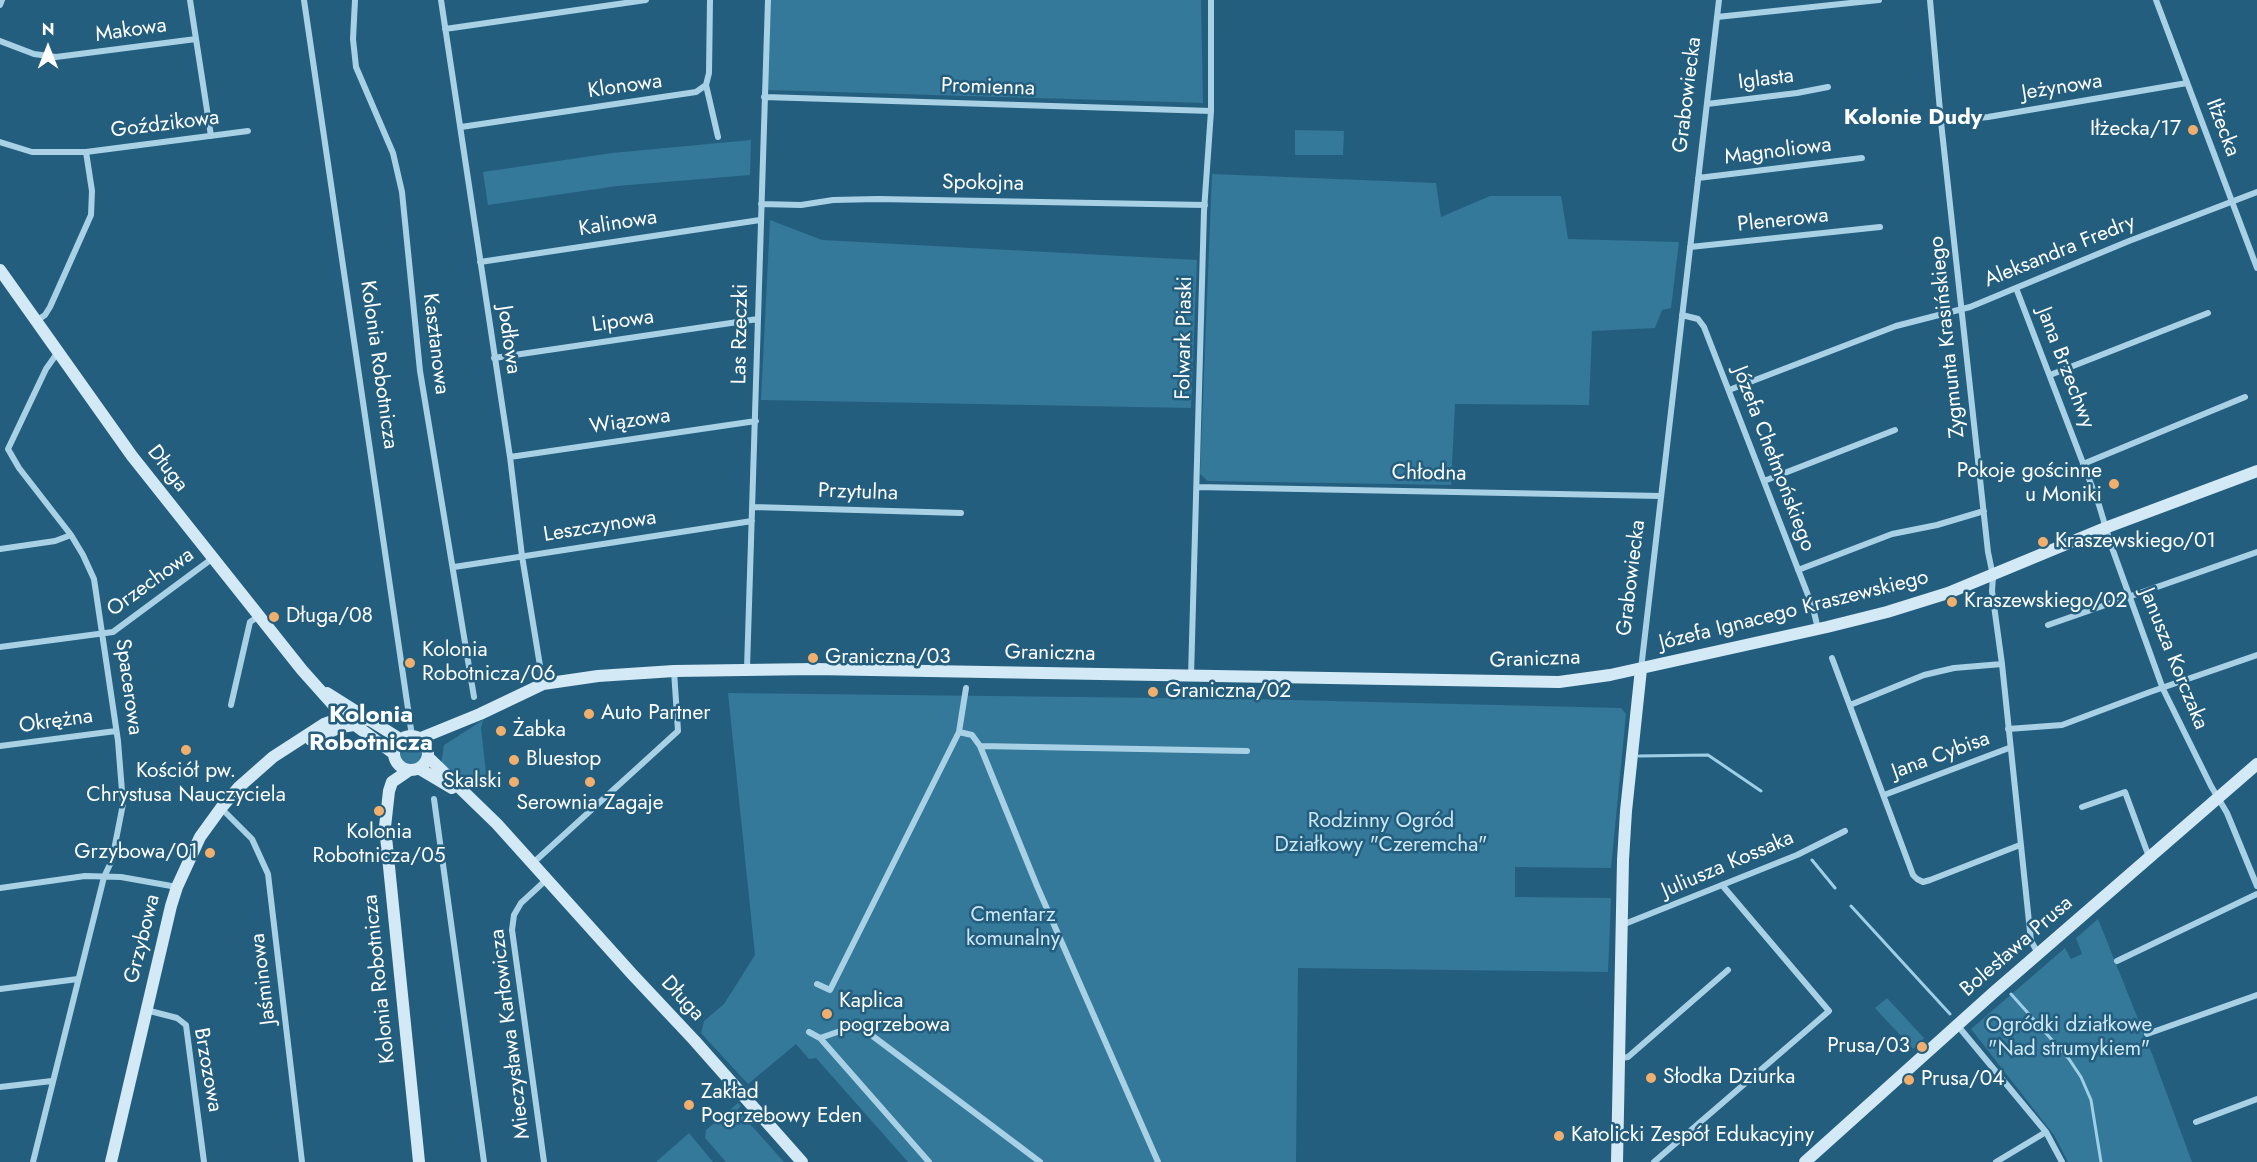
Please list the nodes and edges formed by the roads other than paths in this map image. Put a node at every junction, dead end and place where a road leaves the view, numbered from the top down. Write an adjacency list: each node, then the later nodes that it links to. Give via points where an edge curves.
1 (2, 0): 14 (street)
2 (190, 0): 17 (street)
3 (304, 0): 106 (street, Kolonia Robotnicza)
4 (355, 0): 75 (street, Kasztanowa, via 356,67 393,153 402,192 420,371)
5 (441, 0): 16 (street, Jodłowa)
6 (646, 0): 16 (street)
7 (710, 0): 20 (street)
8 (768, 0): 22 (street, Las Rzeczki)
9 (1211, 0): 24 (street, Folwark Piaski)
10 (1719, 0): 15 (street, Grabowiecka)
11 (1879, 0): 15 (street)
12 (1930, 0): 25 (street, Zygmunta Krasińskiego)
13 (2156, 0): 19 (street, Iłżecka)
14 (0, 5)
15 (1717, 17): 23 (street, Grabowiecka)
16 (445, 29): 26 (street, Jodłowa)
17 (196, 39): 18 (street, Makowa, via 56,57 34,54); 28 (street)
18 (0, 41)
19 (2187, 83): 25 (street, Jeżynowa); 35 (street, Iłżecka)
20 (706, 85): 26 (street, Klonowa, via 696,92); 29 (street)
21 (1828, 87): 23 (street, Iglasta)
22 (764, 97): 24 (street, Promienna); 36 (street, Las Rzeczki)
23 (1707, 104): 33 (street, Grabowiecka)
24 (1210, 111): 37 (street, Folwark Piaski)
25 (1941, 122): 45 (street, Zygmunta Krasińskiego)
26 (461, 127): 41 (street, Jodłowa)
27 (248, 131): 28 (street, Goździkowa)
28 (211, 136): 31 (street, Goździkowa)
29 (718, 137)
30 (0, 142): 31 (street, Goździkowa, via 32,152)
31 (86, 152): 49 (street, Goździkowa, via 91,215 50,307)
32 (1862, 158): 33 (street, Magnoliowa)
33 (1698, 178): 40 (street, Grabowiecka)
34 (2257, 192): 35 (street, Aleksandra Fredry)
35 (2233, 202): 42 (street, Iłżecka); 44 (street, Aleksandra Fredry)
36 (761, 204): 37 (street, Spokojna, via 878,199); 38 (street, Las Rzeczki)
37 (1204, 205): 63 (street, Folwark Piaski)
38 (760, 220): 41 (street, Kalinowa); 48 (street, Las Rzeczki)
39 (1880, 226): 40 (street, Plenerowa)
40 (1690, 247): 47 (street, Grabowiecka)
41 (480, 262): 51 (street, Jodłowa)
42 (2257, 268)
43 (0, 270): 49 (street, Długa)
44 (2016, 288): 45 (street, Aleksandra Fredry); 52 (street, Jana Brzechwy)
45 (1962, 310): 53 (street, Aleksandra Fredry, via 1896,326); 66 (street, Zygmunta Krasińskiego)
46 (2208, 313): 52 (street)
47 (1682, 315): 53 (street, Józefa Chełmońskiego, via 1698,319 1704,327); 64 (street, Grabowiecka)
48 (758, 319): 51 (street, Lipowa); 55 (street, Las Rzeczki)
49 (36, 321): 50 (street, Długa)
50 (58, 352): 57 (street); 74 (street, Długa, via 132,456)
51 (494, 358): 59 (street, Jodłowa)
52 (2050, 375): 60 (street, Jana Brzechwy)
53 (1729, 390): 62 (street, Józefa Chełmońskiego)
54 (2245, 397): 60 (street)
55 (756, 421): 59 (street, Wiązowa); 65 (street, Las Rzeczki)
56 (1895, 430): 62 (street)
57 (8, 449): 58 (street); 70 (street, Spacerowa)
58 (0, 450)
59 (510, 457): 73 (street, Jodłowa)
60 (2084, 464): 69 (street, Jana Brzechwy)
61 (2257, 471): 69 (street, Józefa Ignacego Kraszewskiego)
62 (1764, 481): 76 (street, Józefa Chełmońskiego)
63 (1197, 487): 64 (street, Chłodna); 90 (street, Folwark Piaski)
64 (1661, 496): 88 (street, Grabowiecka)
65 (753, 507): 67 (street, Przytulna); 68 (street, Las Rzeczki)
66 (1984, 511): 76 (street, via 1892,534); 77 (street, Zygmunta Krasińskiego)
67 (962, 513)
68 (752, 521): 73 (street, Leszczynowa); 87 (street, Las Rzeczki)
69 (2105, 528): 77 (street, Józefa Ignacego Kraszewskiego); 78 (street, Janusza Korczaka)
70 (71, 535): 71 (street); 82 (street, Spacerowa, via 94,579)
71 (0, 549)
72 (2257, 552): 78 (street)
73 (522, 556): 75 (street, Leszczynowa); 92 (street, Jodłowa)
74 (213, 558): 79 (street, Długa); 82 (street, Orzechowa, via 122,626)
75 (454, 567): 95 (street, Kasztanowa)
76 (1798, 570): 81 (street, Józefa Chełmońskiego)
77 (1993, 576): 81 (street, Józefa Ignacego Kraszewskiego, via 1887,612); 86 (street, Zygmunta Krasińskiego)
78 (2130, 597): 80 (street); 94 (street, Janusza Korczaka)
79 (259, 616): 91 (street, Długa); 97 (street, via 250,622)
80 (2048, 625)
81 (1818, 629): 88 (street, Józefa Ignacego Kraszewskiego)
82 (104, 634): 83 (street, Orzechowa); 104 (street, Spacerowa)
83 (0, 647)
84 (2257, 655): 94 (street)
85 (1832, 658): 98 (street)
86 (2002, 664): 98 (street, via 1924,675); 103 (street, Zygmunta Krasińskiego)
87 (747, 669): 89 (street, Graniczna); 90 (street, Graniczna)
88 (1641, 669): 90 (street, Graniczna, via 1559,682); 133 (street, Grabowiecka, via 1626,811)
89 (674, 671): 92 (street, Graniczna); 125 (street, via 678,731)
90 (1191, 676)
91 (314, 684): 96 (street, Długa); 100 (street, Długa)
92 (543, 684): 106 (street, Graniczna)
93 (966, 688): 105 (street)
94 (2163, 689): 103 (street, via 2062,725); 117 (street, Janusza Korczaka)
95 (474, 697)
96 (327, 700): 99 (street, Długa); 101 (street)
97 (231, 705)
98 (1850, 705): 116 (street)
99 (344, 717): 100 (street, Grzybowa); 101 (street, Grzybowa); 102 (street, Długa)
100 (369, 720): 106 (street, Długa)
101 (324, 724): 111 (street, Grzybowa)
102 (355, 725): 111 (street, Grzybowa); 112 (street, Długa)
103 (2008, 729): 109 (street, Zygmunta Krasińskiego)
104 (116, 731): 107 (street, Okrężna); 126 (street, Spacerowa, via 123,804 112,860)
105 (958, 732): 108 (street, via 972,735); 138 (street, via 831,990)
106 (418, 744): 112 (street, Kolonia Robotnicza, via 395,745); 114 (street); 119 (street, Długa)
107 (0, 746)
108 (980, 746): 110 (street); 162 (street)
109 (2009, 748): 116 (street, Jana Cybisa); 123 (street, Zygmunta Krasińskiego)
110 (1246, 751)
111 (273, 757): 121 (street, Grzybowa)
112 (394, 757): 114 (street, Długa, via 400,767); 115 (street, Kolonia Robotnicza)
113 (2257, 764): 117 (street, Bolesława Prusa)
114 (414, 770): 115 (street, via 392,782); 119 (street, Długa)
115 (389, 791): 157 (street, Kolonia Robotnicza, via 386,848)
116 (1884, 795): 123 (street, via 1914,875 1923,882)
117 (2219, 797): 124 (street, Bolesława Prusa); 129 (street, Janusza Korczaka)
118 (434, 799): 158 (street)
119 (470, 799): 125 (street, Długa)
120 (2082, 807): 124 (street, via 2125,792)
121 (221, 808): 130 (street, Grzybowa, via 200,837); 156 (street, Jaśminowa, via 252,839 268,874)
122 (1845, 831): 128 (street, Juliusza Kossaka)
123 (2020, 845): 134 (street, Zygmunta Krasińskiego, via 2031,941)
124 (2149, 858): 134 (street, Bolesława Prusa)
125 (533, 863): 127 (street, Długa)
126 (104, 877): 130 (street); 131 (street); 137 (street, Spacerowa)
127 (547, 879): 152 (street, Długa); 159 (street, Mieczysława Karłowicza, via 521,903 512,930)
128 (1722, 885): 133 (street, Juliusza Kossaka); 164 (street, via 1829,1011)
129 (2257, 886)
130 (177, 887): 141 (street, Grzybowa)
131 (0, 888)
132 (2257, 894): 135 (street)
133 (1622, 925): 146 (street, Grabowiecka)
134 (2038, 954): 142 (street, Bolesława Prusa)
135 (2118, 961)
136 (1728, 970): 146 (street, via 1628,1057)
137 (78, 979): 139 (street); 147 (street, Spacerowa)
138 (817, 984)
139 (0, 989)
140 (2257, 995): 144 (street)
141 (146, 1010): 154 (street, Grzybowa); 155 (street, Brzozowa, via 186,1024)
142 (1958, 1026): 151 (street); 165 (street, Bolesława Prusa)
143 (809, 1032): 145 (street)
144 (2146, 1034)
145 (820, 1038): 160 (street); 161 (street, via 858,1024)
146 (1619, 1058): 163 (street, Grabowiecka)
147 (52, 1081): 148 (street); 153 (street, Spacerowa)
148 (0, 1088)
149 (2257, 1099): 150 (street)
150 (2196, 1122)
151 (2046, 1132): 166 (street); 167 (street)
152 (800, 1161)
153 (33, 1162)
154 (111, 1162)
155 (204, 1162)
156 (302, 1162)
157 (419, 1162)
158 (484, 1162)
159 (544, 1162)
160 (929, 1162)
161 (1040, 1162)
162 (1158, 1162)
163 (1617, 1162)
164 (1653, 1162)
165 (1805, 1162)
166 (1996, 1162)
167 (2062, 1162)

